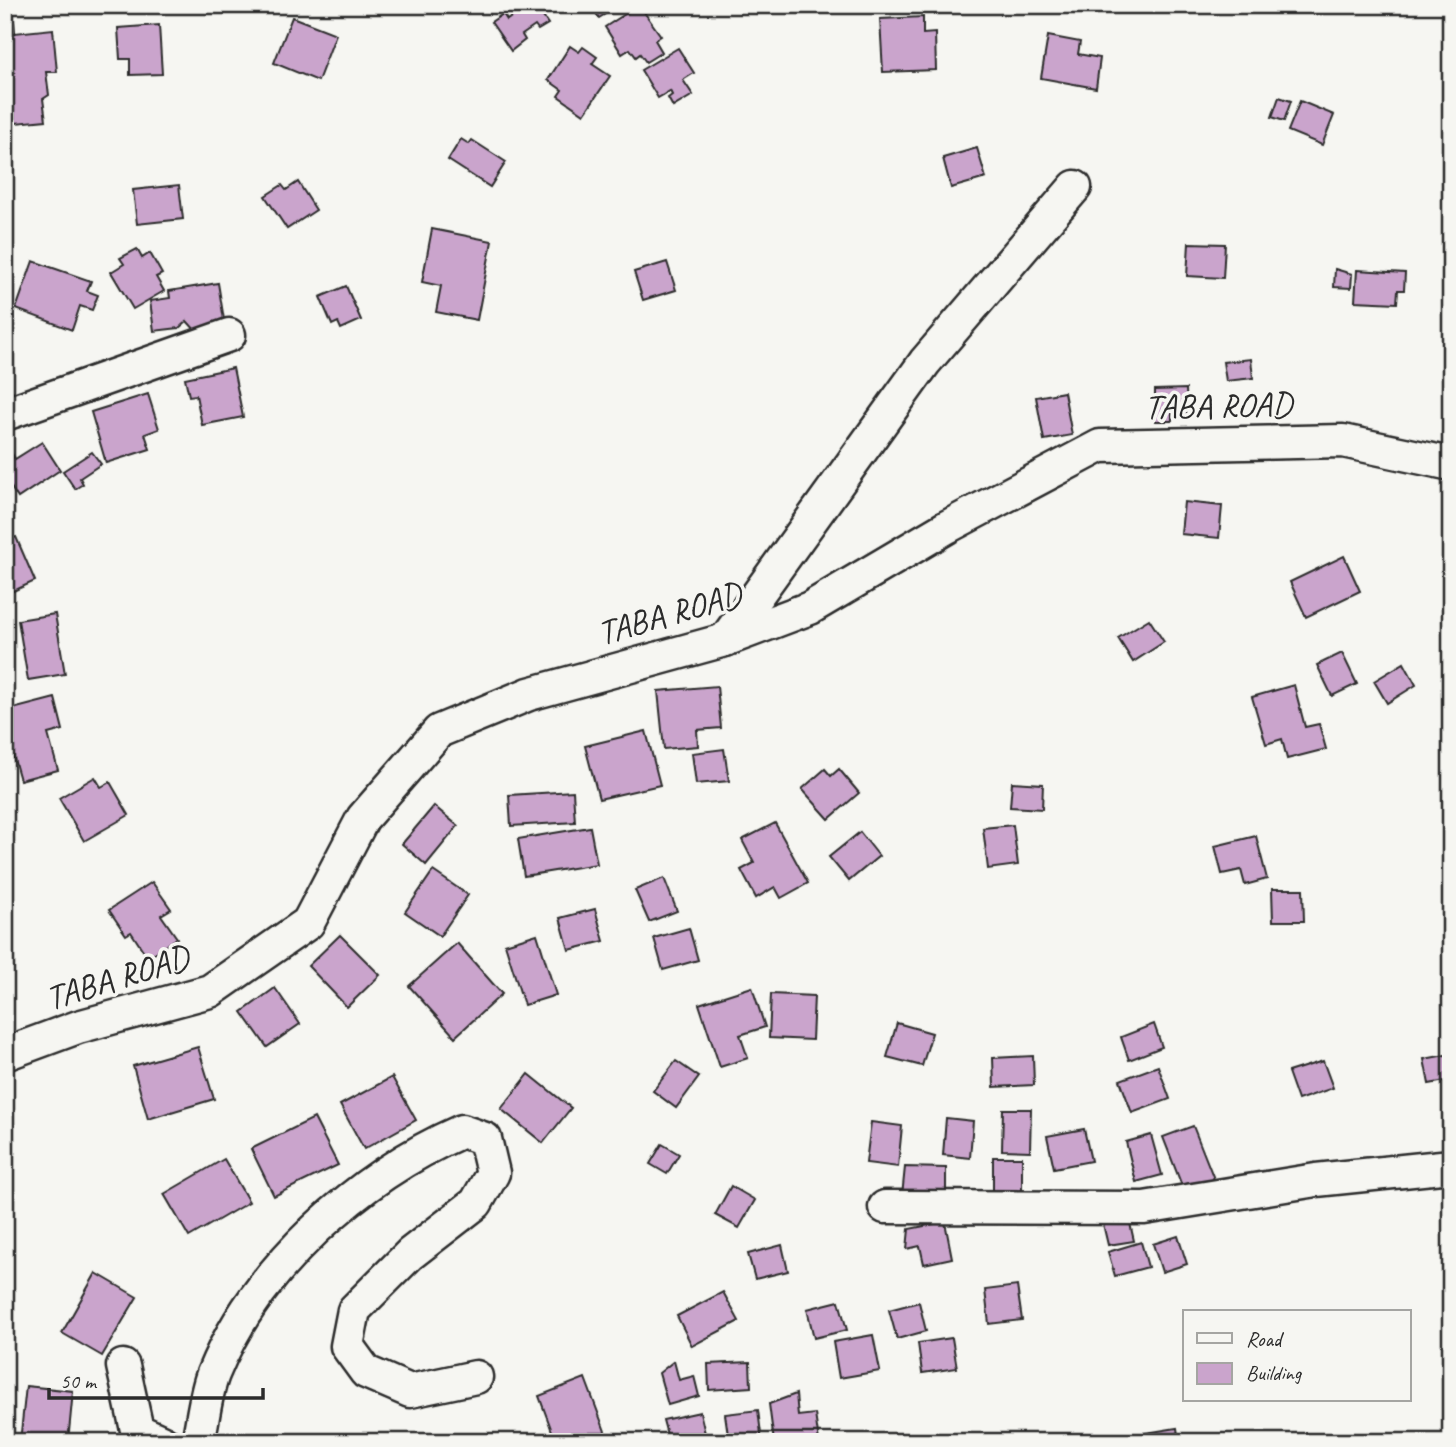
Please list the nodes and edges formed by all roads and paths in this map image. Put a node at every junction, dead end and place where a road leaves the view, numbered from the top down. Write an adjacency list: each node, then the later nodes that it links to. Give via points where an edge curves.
1 (1075, 187): 5 (street, via 925,362)
2 (229, 335): 3 (street)
3 (5, 414)
4 (1451, 464): 5 (street, TABA ROAD, via 1343,441 1100,446 947,527 810,608)
5 (725, 640): 6 (street, TABA ROAD, via 529,694 439,731 363,818 308,923 210,991 78,1027)
6 (5, 1054)
7 (1451, 1166): 8 (street, via 1316,1180 1144,1208)
8 (885, 1207)
9 (122, 1366): 11 (street, via 137,1430)
10 (476, 1377): 12 (street, via 410,1391 366,1372 347,1346 354,1310 410,1254 476,1203 493,1173 485,1139 462,1131 426,1147 326,1218 257,1294 213,1375)
11 (163, 1442)
12 (198, 1442)

